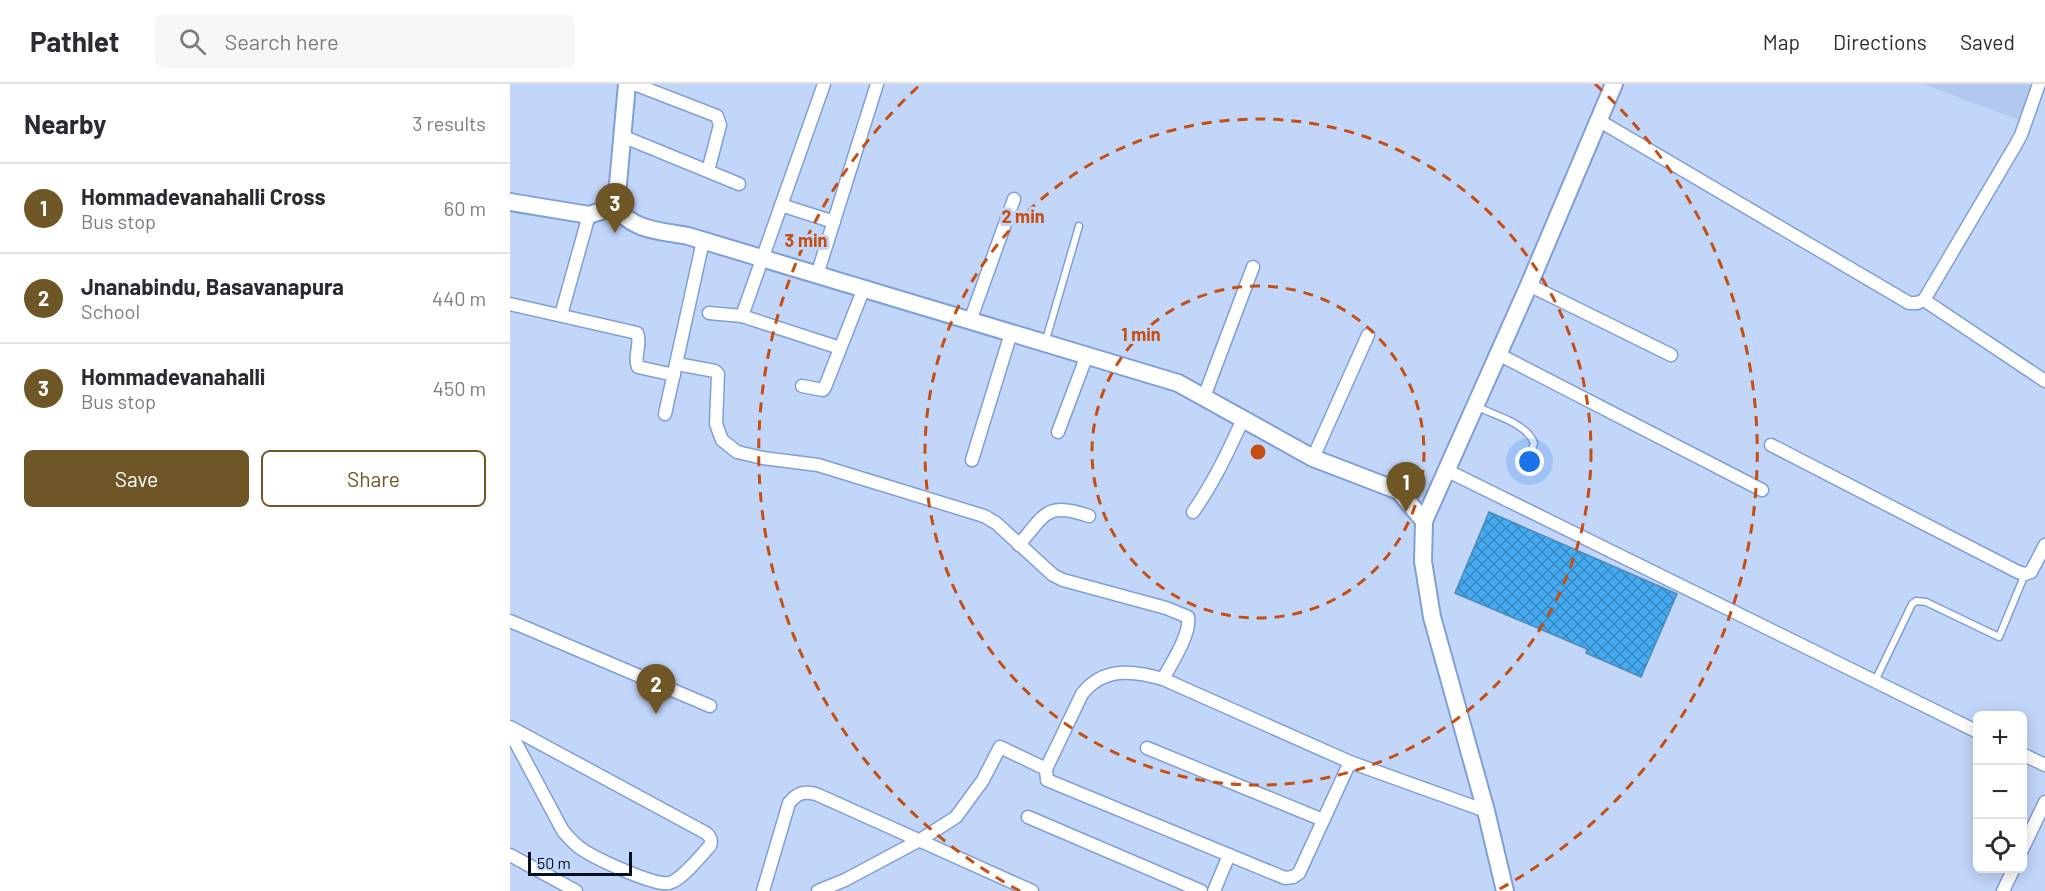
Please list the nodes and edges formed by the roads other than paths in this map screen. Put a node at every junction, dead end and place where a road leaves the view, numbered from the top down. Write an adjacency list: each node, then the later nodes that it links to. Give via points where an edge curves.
1 (627, 84): 8 (main road)
2 (634, 84): 9 (street, via 717,116 720,125)
3 (824, 84): 13 (street)
4 (877, 84): 16 (street)
5 (1614, 84): 7 (main road)
6 (2039, 84): 24 (street, via 2015,146)
7 (1598, 120): 22 (main road); 24 (street, via 1909,303)
8 (622, 136): 9 (street); 14 (main road)
9 (708, 171): 10 (street)
10 (740, 184)
11 (1014, 199): 29 (street)
12 (510, 202): 15 (main road)
13 (781, 205): 16 (street); 19 (street)
14 (616, 206): 15 (main road); 18 (main road, via 621,215 639,226)
15 (589, 215): 27 (street)
16 (834, 222): 21 (street)
17 (1079, 226): 32 (lane)
18 (703, 241): 19 (main road); 37 (street)
19 (762, 258): 21 (main road); 28 (street)
20 (1253, 267): 40 (street)
21 (817, 275): 23 (main road)
22 (1529, 285): 34 (main road); 36 (street)
23 (864, 288): 29 (main road); 33 (street)
24 (1924, 300): 38 (street)
25 (510, 304): 27 (street)
26 (709, 313): 28 (street)
27 (561, 315): 37 (street, via 637,333 638,367)
28 (742, 316): 33 (street)
29 (970, 321): 30 (main road)
30 (1011, 333): 32 (main road); 47 (street)
31 (1368, 335): 46 (street)
32 (1045, 343): 35 (main road)
33 (840, 348): 39 (street, via 823,390)
34 (1498, 354): 41 (main road); 50 (street)
35 (1087, 355): 40 (main road, via 1178,382); 44 (street)
36 (1671, 355)
37 (675, 370): 42 (street); 54 (street, via 718,374 716,424 722,440 737,452 818,465 984,516)
38 (2045, 381)
39 (802, 386)
40 (1204, 397): 43 (main road)
41 (1476, 407): 48 (lane, via 1531,435 1534,443); 49 (main road)
42 (666, 414)
43 (1243, 418): 46 (main road); 51 (street, via 1211,488)
44 (1058, 432)
45 (1771, 445): 56 (street)
46 (1313, 458): 53 (main road, via 1399,491)
47 (972, 460)
48 (1528, 462)
49 (1448, 471): 53 (main road); 59 (street)
50 (1762, 490)
51 (1193, 512)
52 (1089, 516): 54 (street, via 1055,509 1044,515)
53 (1424, 521): 70 (main road, via 1423,561 1432,617)
54 (1019, 544): 58 (street, via 1063,580 1188,617 1185,635)
55 (2045, 545): 56 (street, via 2031,572)
56 (2025, 574): 59 (lane, via 1999,637 1926,602 1916,601)
57 (510, 621): 60 (street)
58 (1163, 680): 66 (street); 68 (street, via 1148,674 1117,673 1089,684)
59 (1874, 681): 62 (street)
60 (710, 706)
61 (510, 727): 63 (street, via 706,833 710,846 669,883 652,882 591,855 563,831)
62 (1973, 730)
63 (510, 732)
64 (1147, 748): 72 (street)
65 (2027, 756): 67 (street)
66 (1350, 762): 70 (street); 72 (street)
67 (2045, 765)
68 (1046, 769): 73 (street, via 1000,747 956,818); 76 (street, via 1047,780)
69 (2045, 803): 74 (street)
70 (1486, 811): 84 (main road)
71 (1028, 817): 82 (street)
72 (1323, 820): 76 (street, via 1299,873 1293,877 1285,878)
73 (920, 840): 79 (street, via 816,794 801,792 785,813); 80 (street); 81 (street)
74 (2027, 840)
75 (510, 855): 78 (street)
76 (1229, 855): 83 (street)
77 (2012, 873): 85 (street)
78 (577, 891)
79 (762, 891)
80 (818, 891)
81 (1032, 891)
82 (1201, 891)
83 (1214, 891)
84 (1505, 891)
85 (2003, 891)

